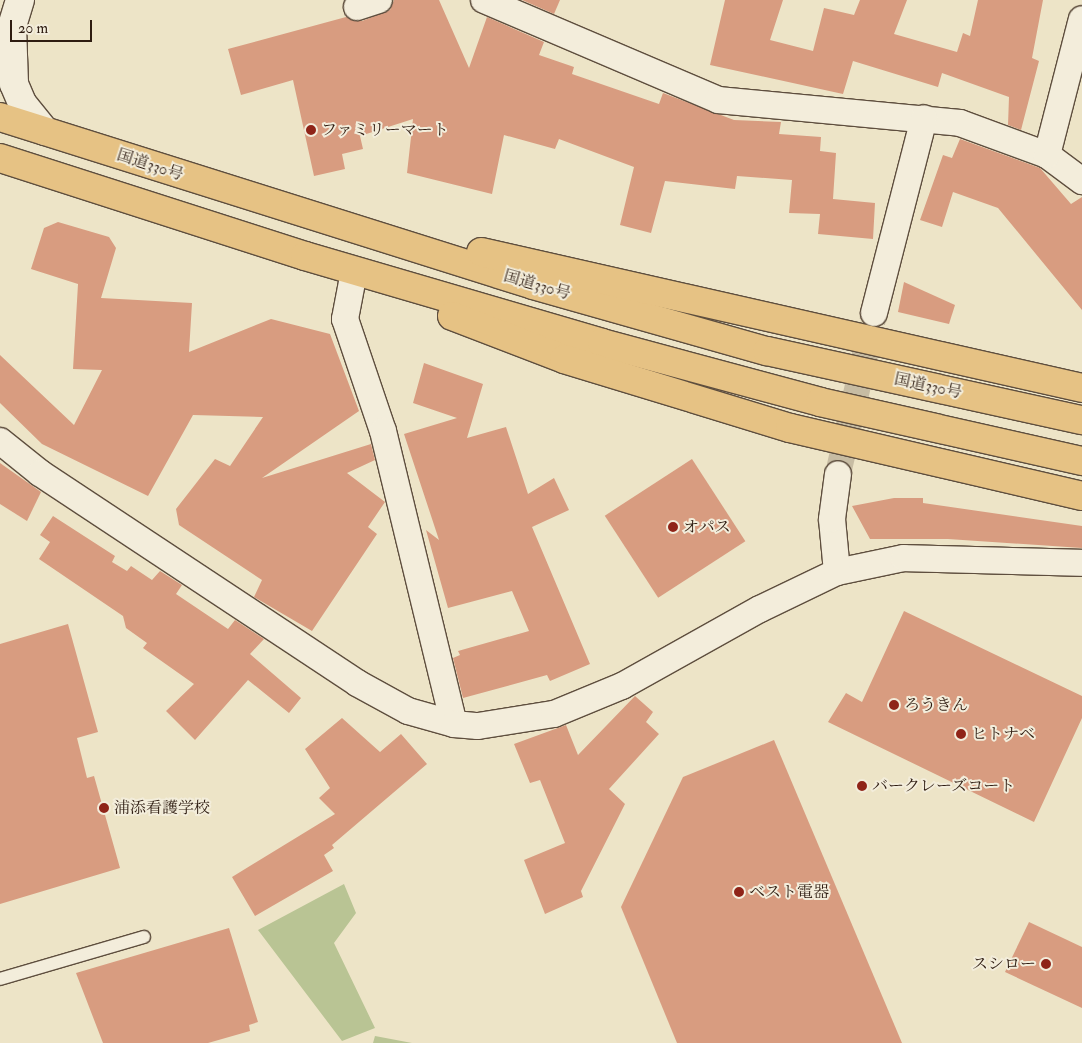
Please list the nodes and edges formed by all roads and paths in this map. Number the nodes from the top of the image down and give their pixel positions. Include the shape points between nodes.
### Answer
1 (20, 0) edge
2 (484, 0) edge
3 (1082, 19) edge
4 (6, 34) edge
5 (0, 117) edge
6 (924, 118) junction
7 (45, 131) junction
8 (1047, 155) junction
9 (0, 158) edge
10 (1082, 181) edge
11 (318, 219) junction
12 (305, 256) junction
13 (353, 277) junction
14 (874, 313) tunnel mouth
15 (1082, 388) edge
16 (1082, 420) edge
17 (0, 441) edge
18 (1079, 460) edge
19 (838, 474) tunnel mouth
20 (1082, 496) edge
21 (1082, 563) edge
22 (837, 572) junction
23 (454, 724) junction
24 (144, 936) dead end
25 (0, 979) edge

1 - 4 street
2 - 6 street via 718,100
3 - 8 street
4 - 7 street via 14,84 22,103
5 - 7 highway, 国道330号
6 - 8 street via 960,123
6 - 14 street
7 - 11 highway, 国道330号
8 - 10 street
9 - 12 highway
11 - 15 highway
11 - 16 highway, 国道330号 via 767,351
12 - 13 highway
12 - 18 highway via 820,402
13 - 20 highway via 564,359 790,428
13 - 23 street via 345,319 383,431
17 - 23 street via 40,472 357,683 408,712
19 - 22 street via 832,519
21 - 22 street via 904,558
22 - 23 street via 760,609 622,686 554,714 478,726
24 - 25 lane

